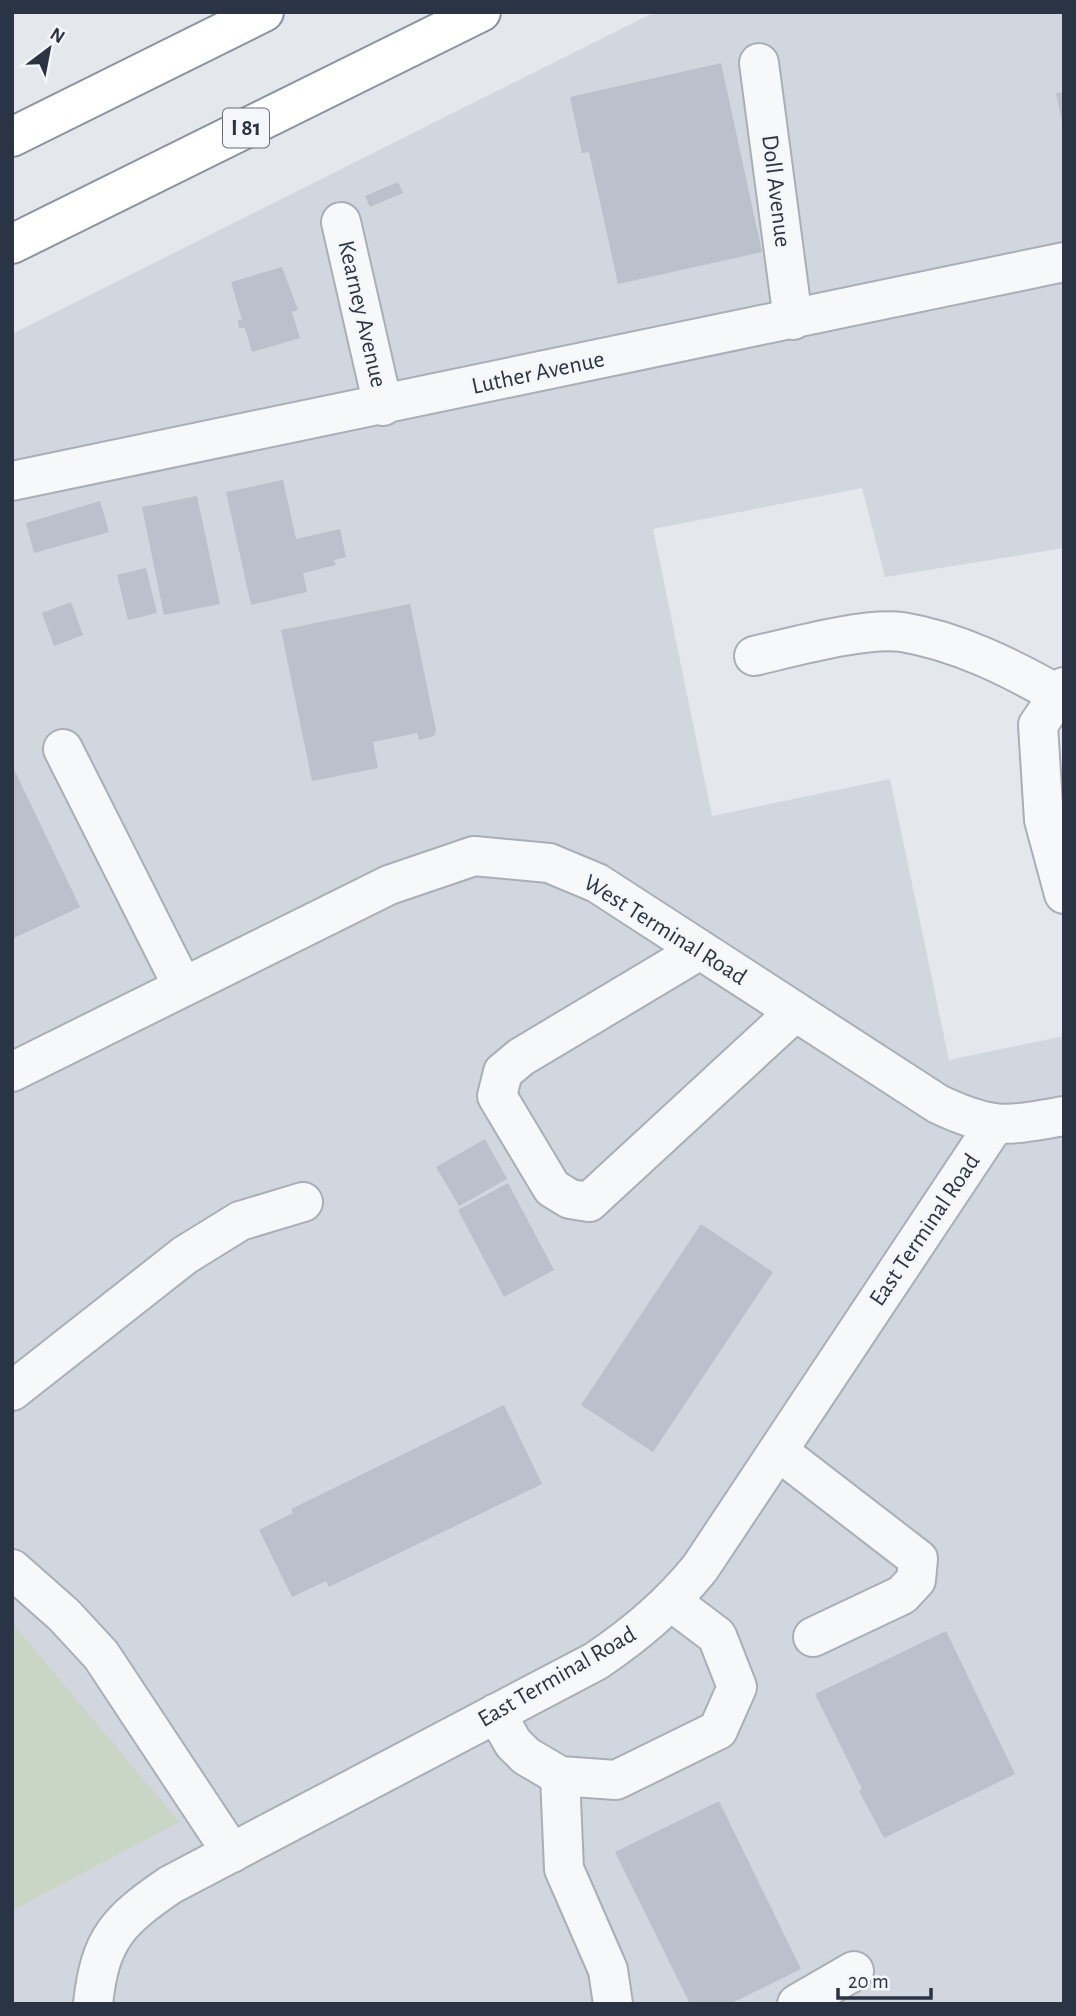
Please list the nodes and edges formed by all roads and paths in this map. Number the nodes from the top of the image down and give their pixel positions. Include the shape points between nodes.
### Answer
1 (264, 12) edge
2 (481, 12) edge
3 (759, 63) dead end
4 (12, 137) edge
5 (341, 222) dead end
6 (12, 244) edge
7 (1064, 262) edge
8 (793, 320) junction
9 (383, 406) junction
10 (12, 481) edge
11 (754, 656) dead end
12 (1060, 690) edge
13 (63, 749) dead end
14 (1064, 894) edge
15 (700, 950) junction
16 (183, 987) junction
17 (795, 1012) junction
18 (12, 1072) edge
19 (1064, 1116) edge
20 (995, 1124) junction
21 (303, 1202) dead end
22 (12, 1391) edge
23 (778, 1451) junction
24 (12, 1569) edge
25 (672, 1602) junction
26 (813, 1637) dead end
27 (496, 1713) junction
28 (560, 1776) junction
29 (232, 1853) junction
30 (854, 1971) dead end
31 (93, 2004) edge
32 (612, 2004) edge
33 (797, 2004) edge

1 - 4 highway
2 - 6 highway, I 81
3 - 8 street, Doll Avenue
5 - 9 street, Kearney Avenue
7 - 8 street, Luther Avenue
8 - 9 street, Luther Avenue
9 - 10 street, Luther Avenue
11 - 12 street via 840,637 900,632 949,645
12 - 14 street via 1038,725 1044,820
13 - 16 street
15 - 16 street, West Terminal Road via 597,883 549,863 474,856 389,885
15 - 17 street, West Terminal Road
15 - 17 street via 503,1072 496,1096 552,1188 570,1199 589,1202
16 - 18 street, West Terminal Road
17 - 20 street, West Terminal Road via 938,1104 968,1119
19 - 20 street, West Terminal Road
20 - 23 street, East Terminal Road
21 - 22 street via 240,1221 185,1255
23 - 25 street, East Terminal Road via 701,1568
23 - 26 street via 918,1559 916,1580 902,1595
24 - 29 street via 65,1615 101,1655
25 - 27 street, East Terminal Road via 596,1661
25 - 28 street via 717,1636 737,1687 718,1730 616,1780
27 - 28 street via 526,1756
27 - 29 street, East Terminal Road
28 - 32 street via 564,1869 608,1970
29 - 31 street, East Terminal Road via 170,1885 130,1913 108,1943 96,1973
30 - 33 street

